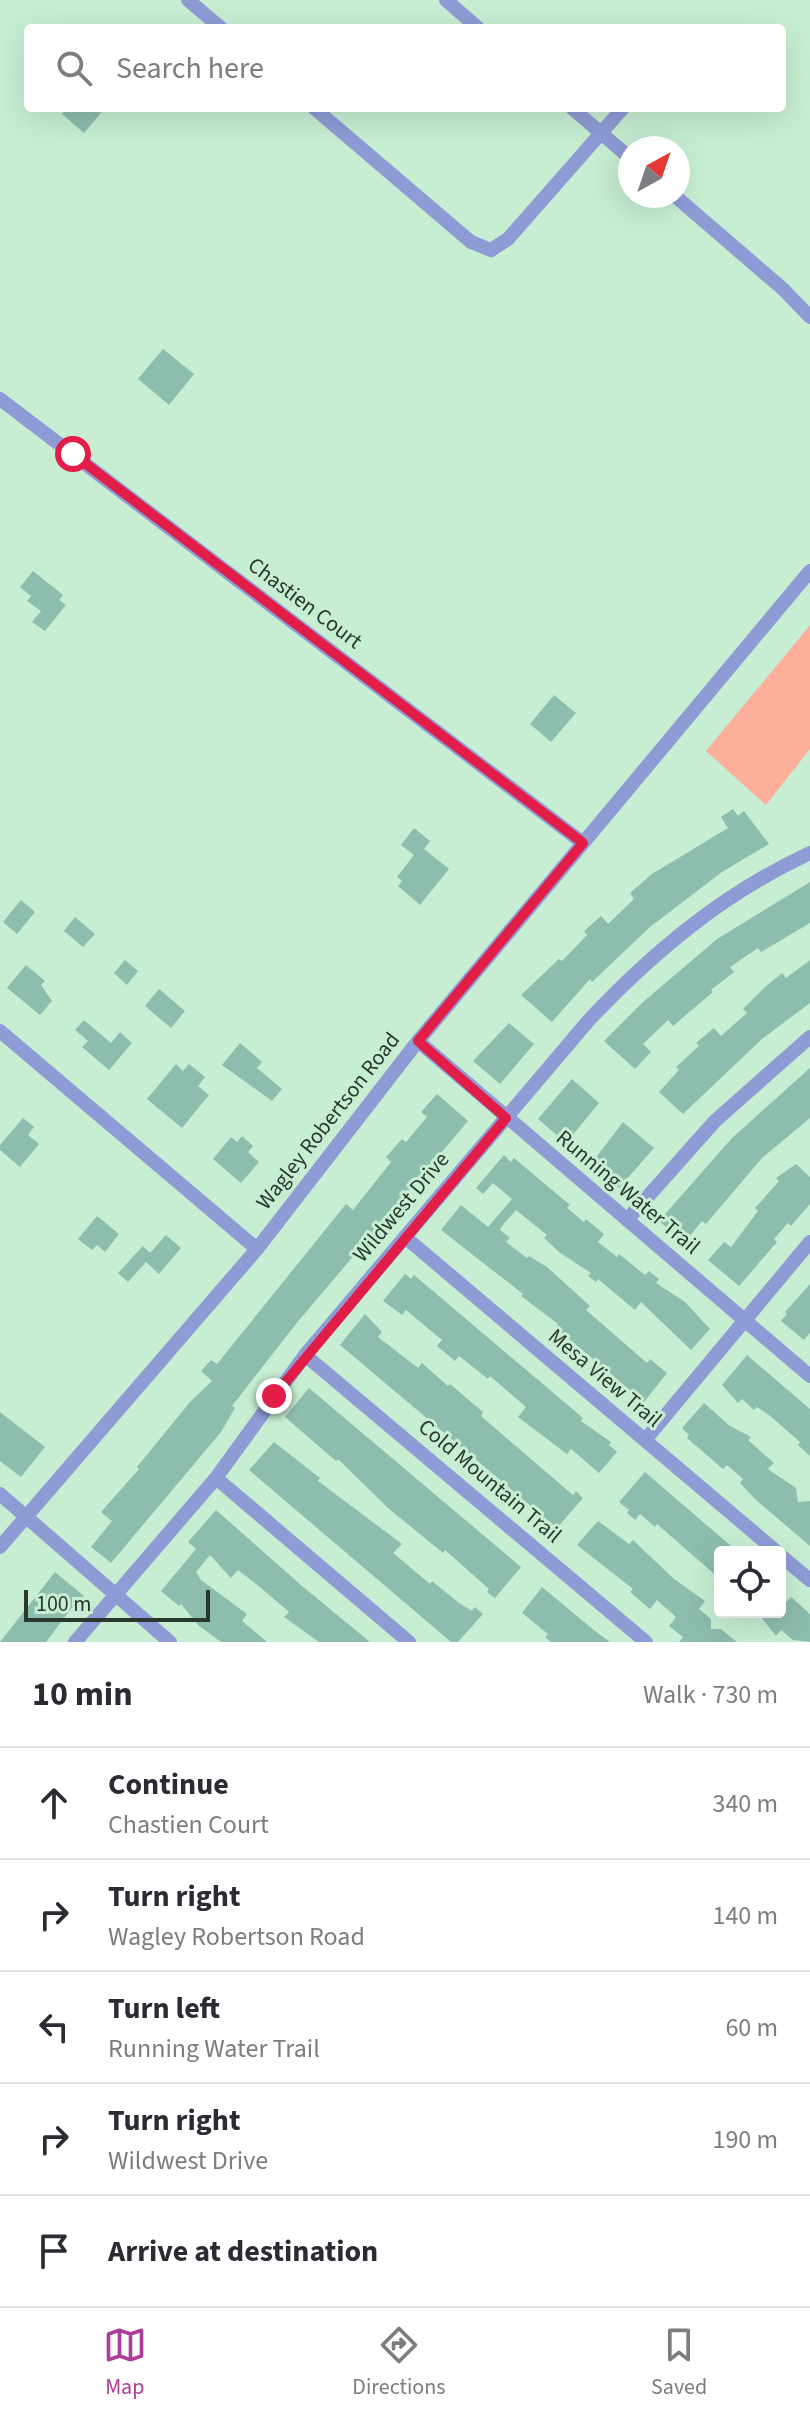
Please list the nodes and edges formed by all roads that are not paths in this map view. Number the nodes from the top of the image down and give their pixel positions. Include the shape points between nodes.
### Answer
1 (188, 0) edge
2 (446, 0) edge
3 (216, 24) edge
4 (473, 24) edge
5 (319, 112) edge
6 (577, 112) edge
7 (619, 112) edge
8 (601, 133) junction
9 (618, 148) edge
10 (689, 208) edge
11 (810, 317) edge
12 (0, 399) edge
13 (808, 578) edge
14 (583, 843) junction
15 (810, 853) edge
16 (0, 1031) edge
17 (810, 1037) edge
18 (418, 1041) junction
19 (506, 1118) junction
20 (627, 1220) junction
21 (405, 1237) junction
22 (810, 1242) edge
23 (257, 1249) junction
24 (745, 1319) junction
25 (305, 1355) junction
26 (810, 1376) edge
27 (645, 1440) junction
28 (216, 1478) junction
29 (0, 1494) edge
30 (26, 1515) junction
31 (770, 1546) edge
32 (0, 1547) edge
33 (786, 1560) edge
34 (810, 1580) edge
35 (114, 1595) junction
36 (75, 1642) edge
37 (170, 1642) edge
38 (409, 1642) edge
39 (646, 1642) edge

1 - 3 street
2 - 4 street
5 - 8 street via 471,242 491,250 508,239
6 - 8 street
7 - 8 street
8 - 9 street
10 - 11 street
12 - 14 street, Chastien Court
13 - 14 street, Wagley Robertson Road
14 - 18 street, Wagley Robertson Road
15 - 19 street, Wildwest Drive via 735,892 656,954 589,1020
16 - 23 street
17 - 20 street via 715,1121
18 - 19 street, Running Water Trail
18 - 23 street, Wagley Robertson Road
19 - 20 street, Running Water Trail
19 - 21 street, Wildwest Drive
20 - 24 street, Running Water Trail
21 - 25 street, Wildwest Drive
21 - 27 street, Mesa View Trail
22 - 24 street
23 - 30 street, Wagley Robertson Road
24 - 26 street, Running Water Trail
24 - 27 street
25 - 28 street, Wildwest Drive
25 - 39 street, Cold Mountain Trail
27 - 31 street, Mesa View Trail
28 - 35 street, Wildwest Drive
28 - 38 street
29 - 30 street
30 - 32 street, Wagley Robertson Road
30 - 35 street
33 - 34 street, Mesa View Trail
35 - 36 street, Wildwest Drive
35 - 37 street

